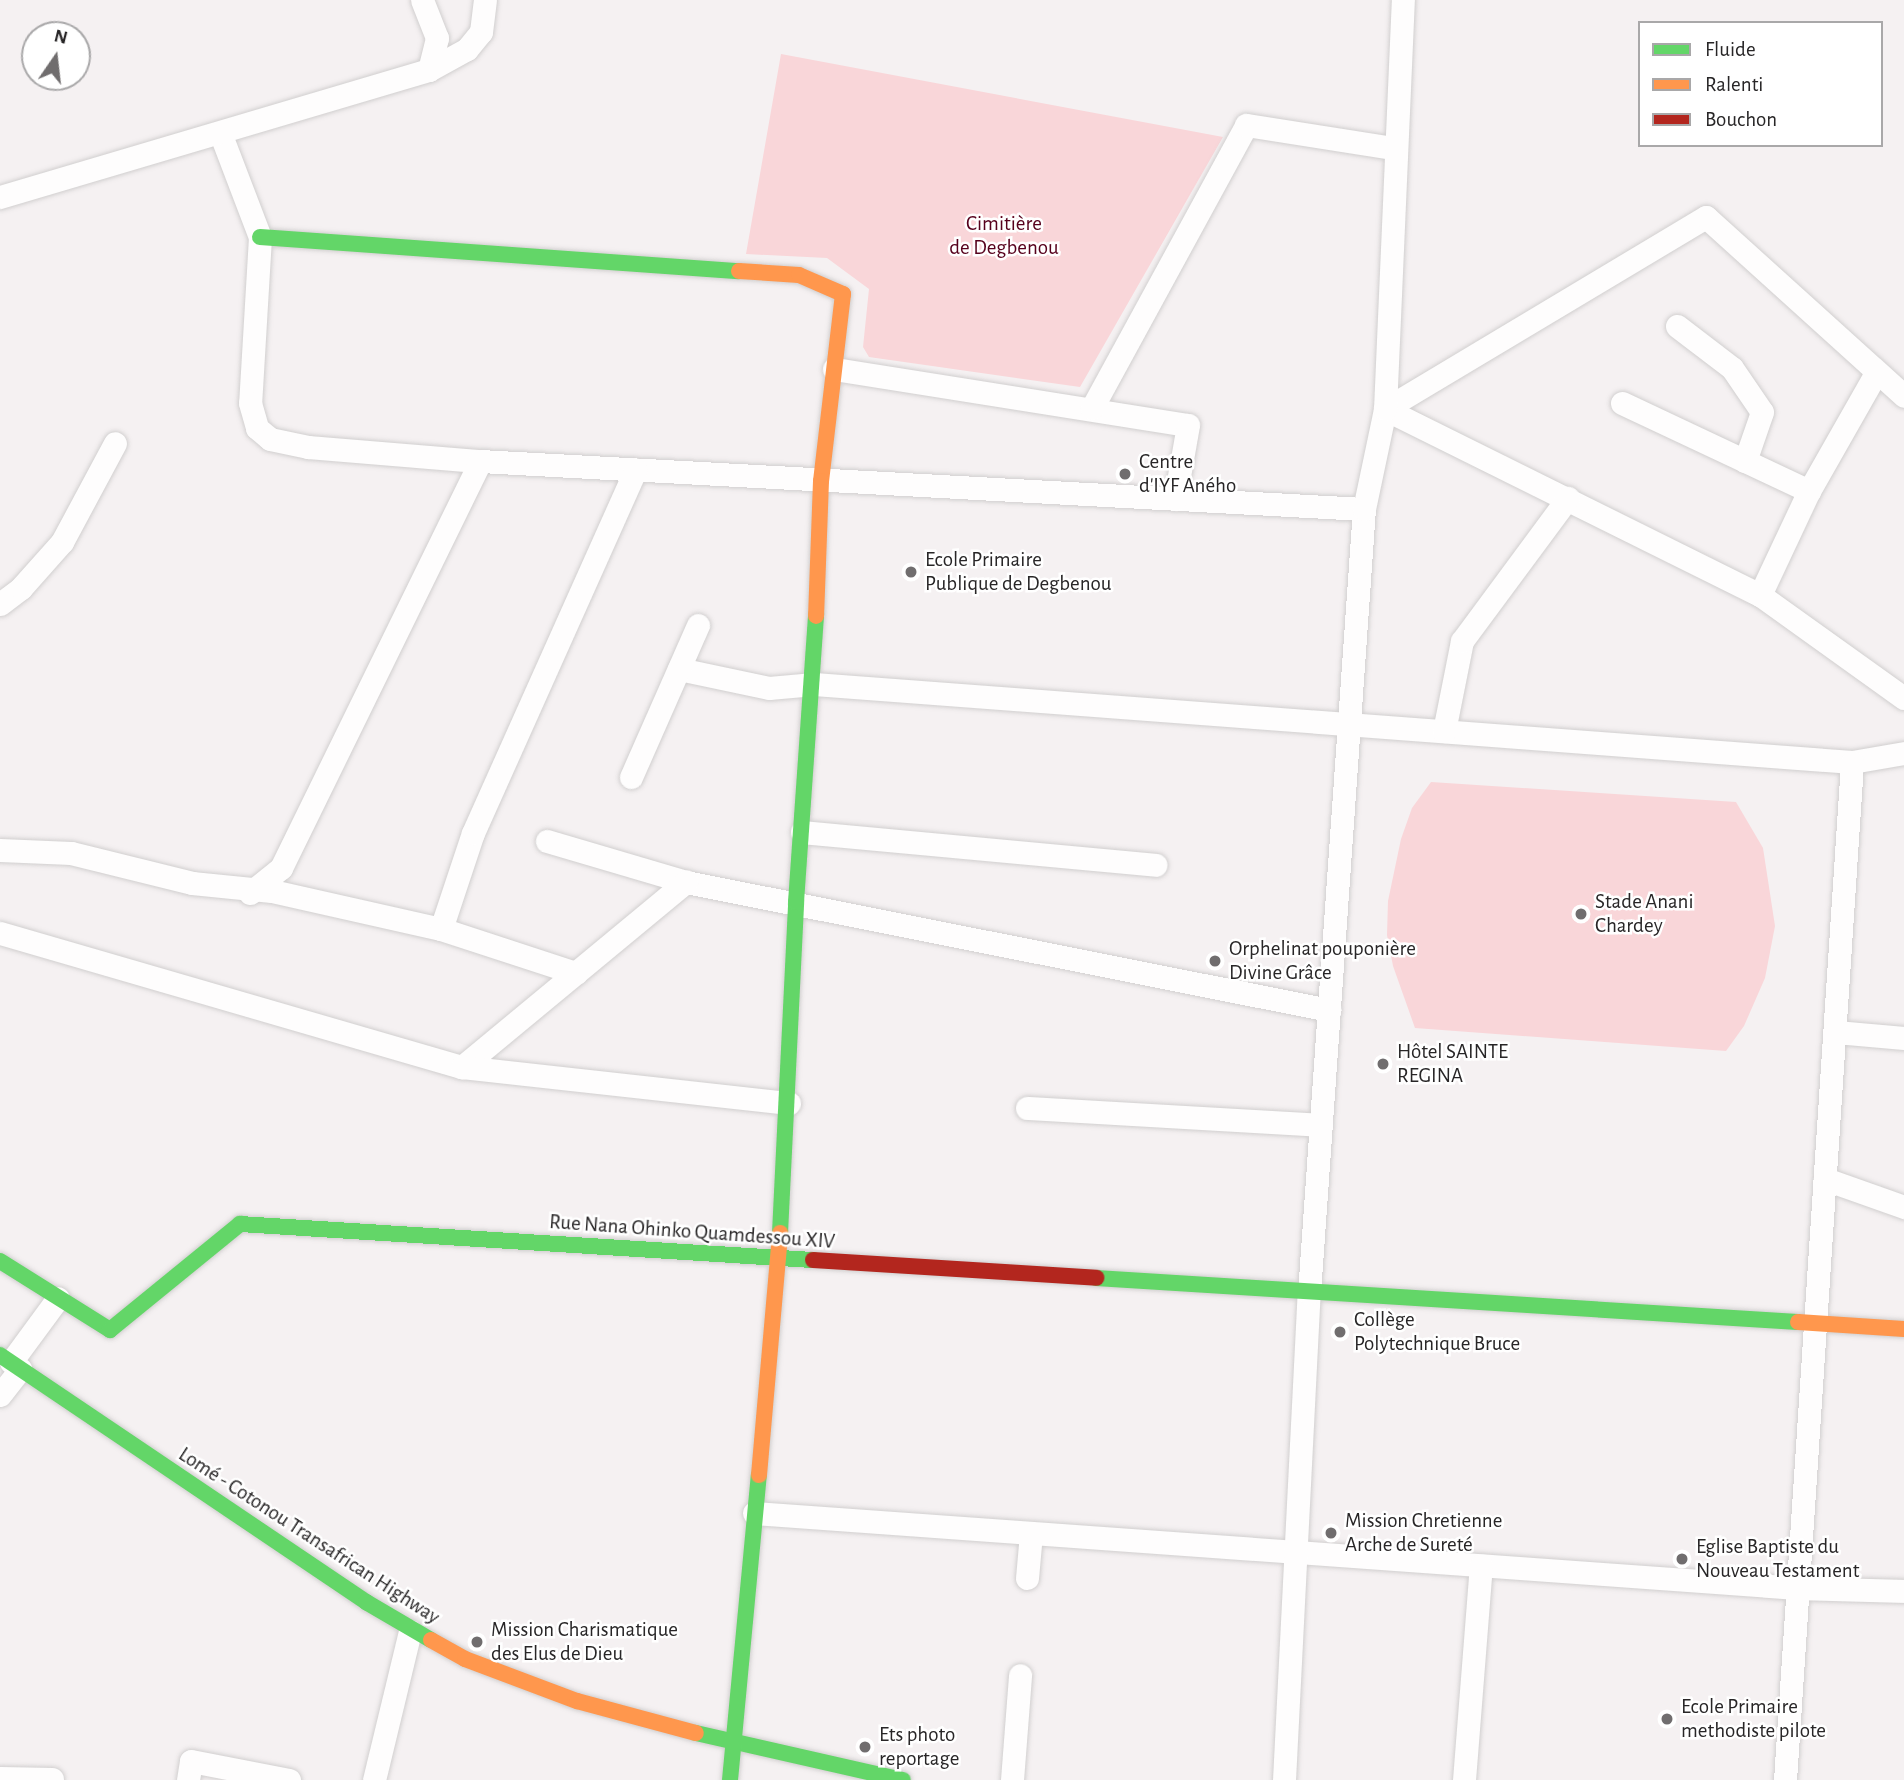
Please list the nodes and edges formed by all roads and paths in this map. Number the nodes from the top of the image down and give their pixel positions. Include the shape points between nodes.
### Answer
1 (422, 0) edge
2 (485, 0) edge
3 (1403, 0) edge
4 (429, 70) junction
5 (220, 135) junction
6 (1393, 148) junction
7 (0, 197) edge
8 (260, 237) junction
9 (1677, 326) dead end
10 (834, 369) junction
11 (1876, 373) junction
12 (1904, 396) edge
13 (1622, 402) dead end
14 (1092, 408) junction
15 (1385, 408) junction
16 (115, 443) dead end
17 (480, 461) junction
18 (1745, 461) junction
19 (635, 470) junction
20 (821, 481) junction
21 (1809, 491) junction
22 (1568, 498) junction
23 (1175, 499) junction
24 (1364, 509) junction
25 (1760, 595) junction
26 (0, 604) edge
27 (698, 625) dead end
28 (679, 669) junction
29 (814, 684) junction
30 (1904, 698) edge
31 (1350, 724) junction
32 (1444, 731) junction
33 (1904, 753) edge
34 (1852, 762) junction
35 (632, 777) dead end
36 (802, 832) junction
37 (547, 841) dead end
38 (0, 850) edge
39 (1155, 865) dead end
40 (281, 868) junction
41 (686, 882) junction
42 (246, 888) junction
43 (309, 901) junction
44 (796, 902) junction
45 (441, 929) junction
46 (0, 933) edge
47 (576, 973) junction
48 (1329, 1010) junction
49 (1836, 1032) junction
50 (1904, 1038) edge
51 (462, 1067) junction
52 (789, 1103) junction
53 (1027, 1108) dead end
54 (1321, 1125) junction
55 (1825, 1179) junction
56 (1904, 1207) edge
57 (779, 1258) junction
58 (0, 1261) edge
59 (1309, 1293) junction
60 (58, 1298) junction
61 (1815, 1324) junction
62 (1904, 1329) edge
63 (10, 1362) edge
64 (0, 1395) edge
65 (754, 1513) junction
66 (1031, 1533) junction
67 (1293, 1553) junction
68 (1481, 1566) junction
69 (1027, 1578) dead end
70 (1797, 1588) junction
71 (1904, 1591) edge
72 (410, 1631) junction
73 (1020, 1675) dead end
74 (733, 1743) junction
75 (0, 1778) edge
76 (52, 1779) edge
77 (188, 1780) edge
78 (289, 1780) edge
79 (374, 1780) edge
80 (730, 1780) edge
81 (902, 1780) edge
82 (1012, 1780) edge
83 (1284, 1780) edge
84 (1464, 1780) edge
85 (1786, 1780) edge

1 - 4 street via 437,38
2 - 4 street via 481,32 467,49
3 - 6 street
4 - 5 street
5 - 7 street
5 - 8 street
6 - 14 street via 1246,125
6 - 15 street
8 - 10 main road via 799,275 843,294
8 - 17 street via 250,403 251,417 262,434 308,447
9 - 18 street via 1731,368 1762,412
10 - 14 street
10 - 20 main road
11 - 12 street
11 - 15 street via 1706,217
11 - 21 street
13 - 18 street
14 - 23 street via 1188,425
15 - 22 street
15 - 24 street
16 - 26 street via 62,542 21,588
17 - 19 street
17 - 40 street
18 - 21 street
19 - 20 street
19 - 45 street via 473,833
20 - 23 street
20 - 29 main road
21 - 25 street
22 - 25 street
22 - 32 street via 1462,641
23 - 24 street
24 - 31 street
25 - 30 street
27 - 28 street
28 - 29 street via 769,688
28 - 35 street
29 - 31 street
29 - 36 main road
31 - 32 street
31 - 48 street
32 - 34 street
33 - 34 street
34 - 49 street
36 - 39 street
36 - 44 main road
37 - 41 street
38 - 42 street via 71,853 192,883
40 - 42 street via 250,893
40 - 43 street via 295,897
41 - 44 street
41 - 47 street
42 - 43 street
43 - 45 street
44 - 48 street
44 - 52 main road
45 - 47 street
46 - 51 street
47 - 51 street
48 - 54 street
49 - 50 street
49 - 55 street
51 - 52 street
52 - 57 main road
53 - 54 street
54 - 59 street
55 - 56 street
55 - 61 street
57 - 59 main road, Rue Nana Ohinko Quamdessou XIV
57 - 60 main road, Rue Nana Ohinko Quamdessou XIV via 240,1224 110,1330
57 - 65 main road
58 - 60 main road
59 - 61 main road, Rue Nana Ohinko Quamdessou XIV
59 - 67 street
60 - 63 street
61 - 62 main road, Rue Nana Ohinko Quamdessou XIV
61 - 70 street
63 - 64 street
63 - 72 main road, Lomé - Cotonou Transafrican Highway
65 - 66 street
65 - 74 main road
66 - 67 street
66 - 69 street
67 - 68 street
67 - 83 street
68 - 70 street
68 - 84 street
70 - 71 street
70 - 85 street
72 - 74 main road, Lomé - Cotonou Transafrican Highway via 535,1689
72 - 79 street
73 - 82 street
74 - 80 main road
74 - 81 main road, Lomé - Cotonou Transafrican Highway
75 - 76 street
77 - 78 street via 191,1761

